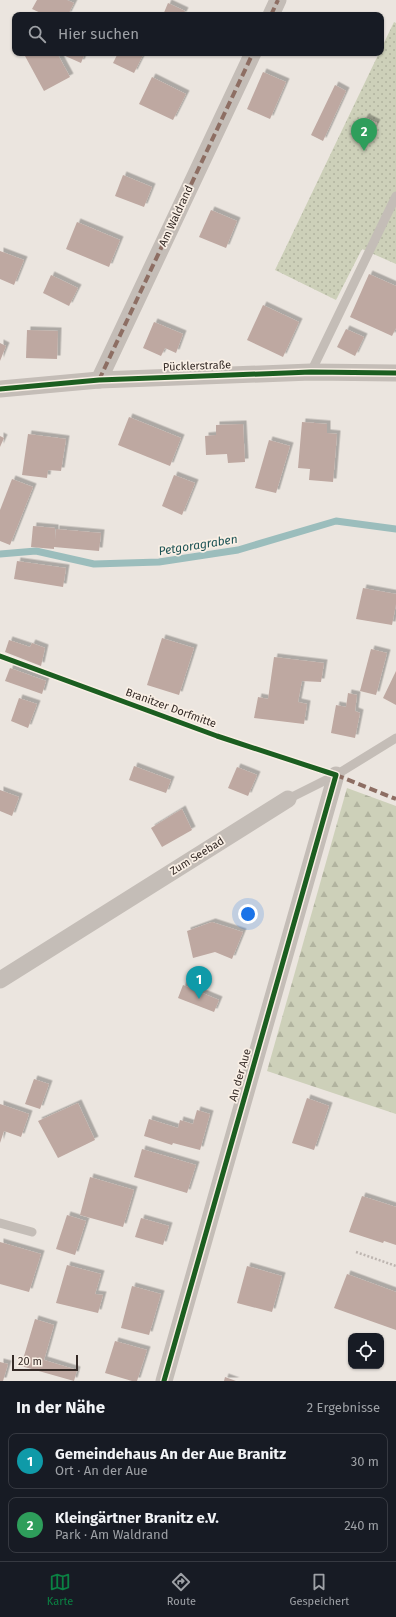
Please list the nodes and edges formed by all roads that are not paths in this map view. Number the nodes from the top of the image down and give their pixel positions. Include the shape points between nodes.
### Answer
1 (278, 0) edge
2 (272, 12) edge
3 (252, 56) edge
4 (396, 196) edge
5 (311, 372) junction
6 (396, 373) edge
7 (99, 380) junction
8 (0, 390) edge
9 (396, 738) edge
10 (336, 775) junction
11 (288, 799) joint
12 (0, 980) edge
13 (0, 1223) edge
14 (32, 1232) dead end
15 (164, 1381) edge

1 - 2 street
3 - 7 street, Am Waldrand
4 - 5 lane
5 - 6 street, Pücklerstraße
5 - 7 street, Pücklerstraße
7 - 8 street, Pücklerstraße
9 - 10 lane, Zum Seebad
10 - 11 lane, Zum Seebad
10 - 15 street, An der Aue
11 - 12 street, Zum Seebad
13 - 14 lane

